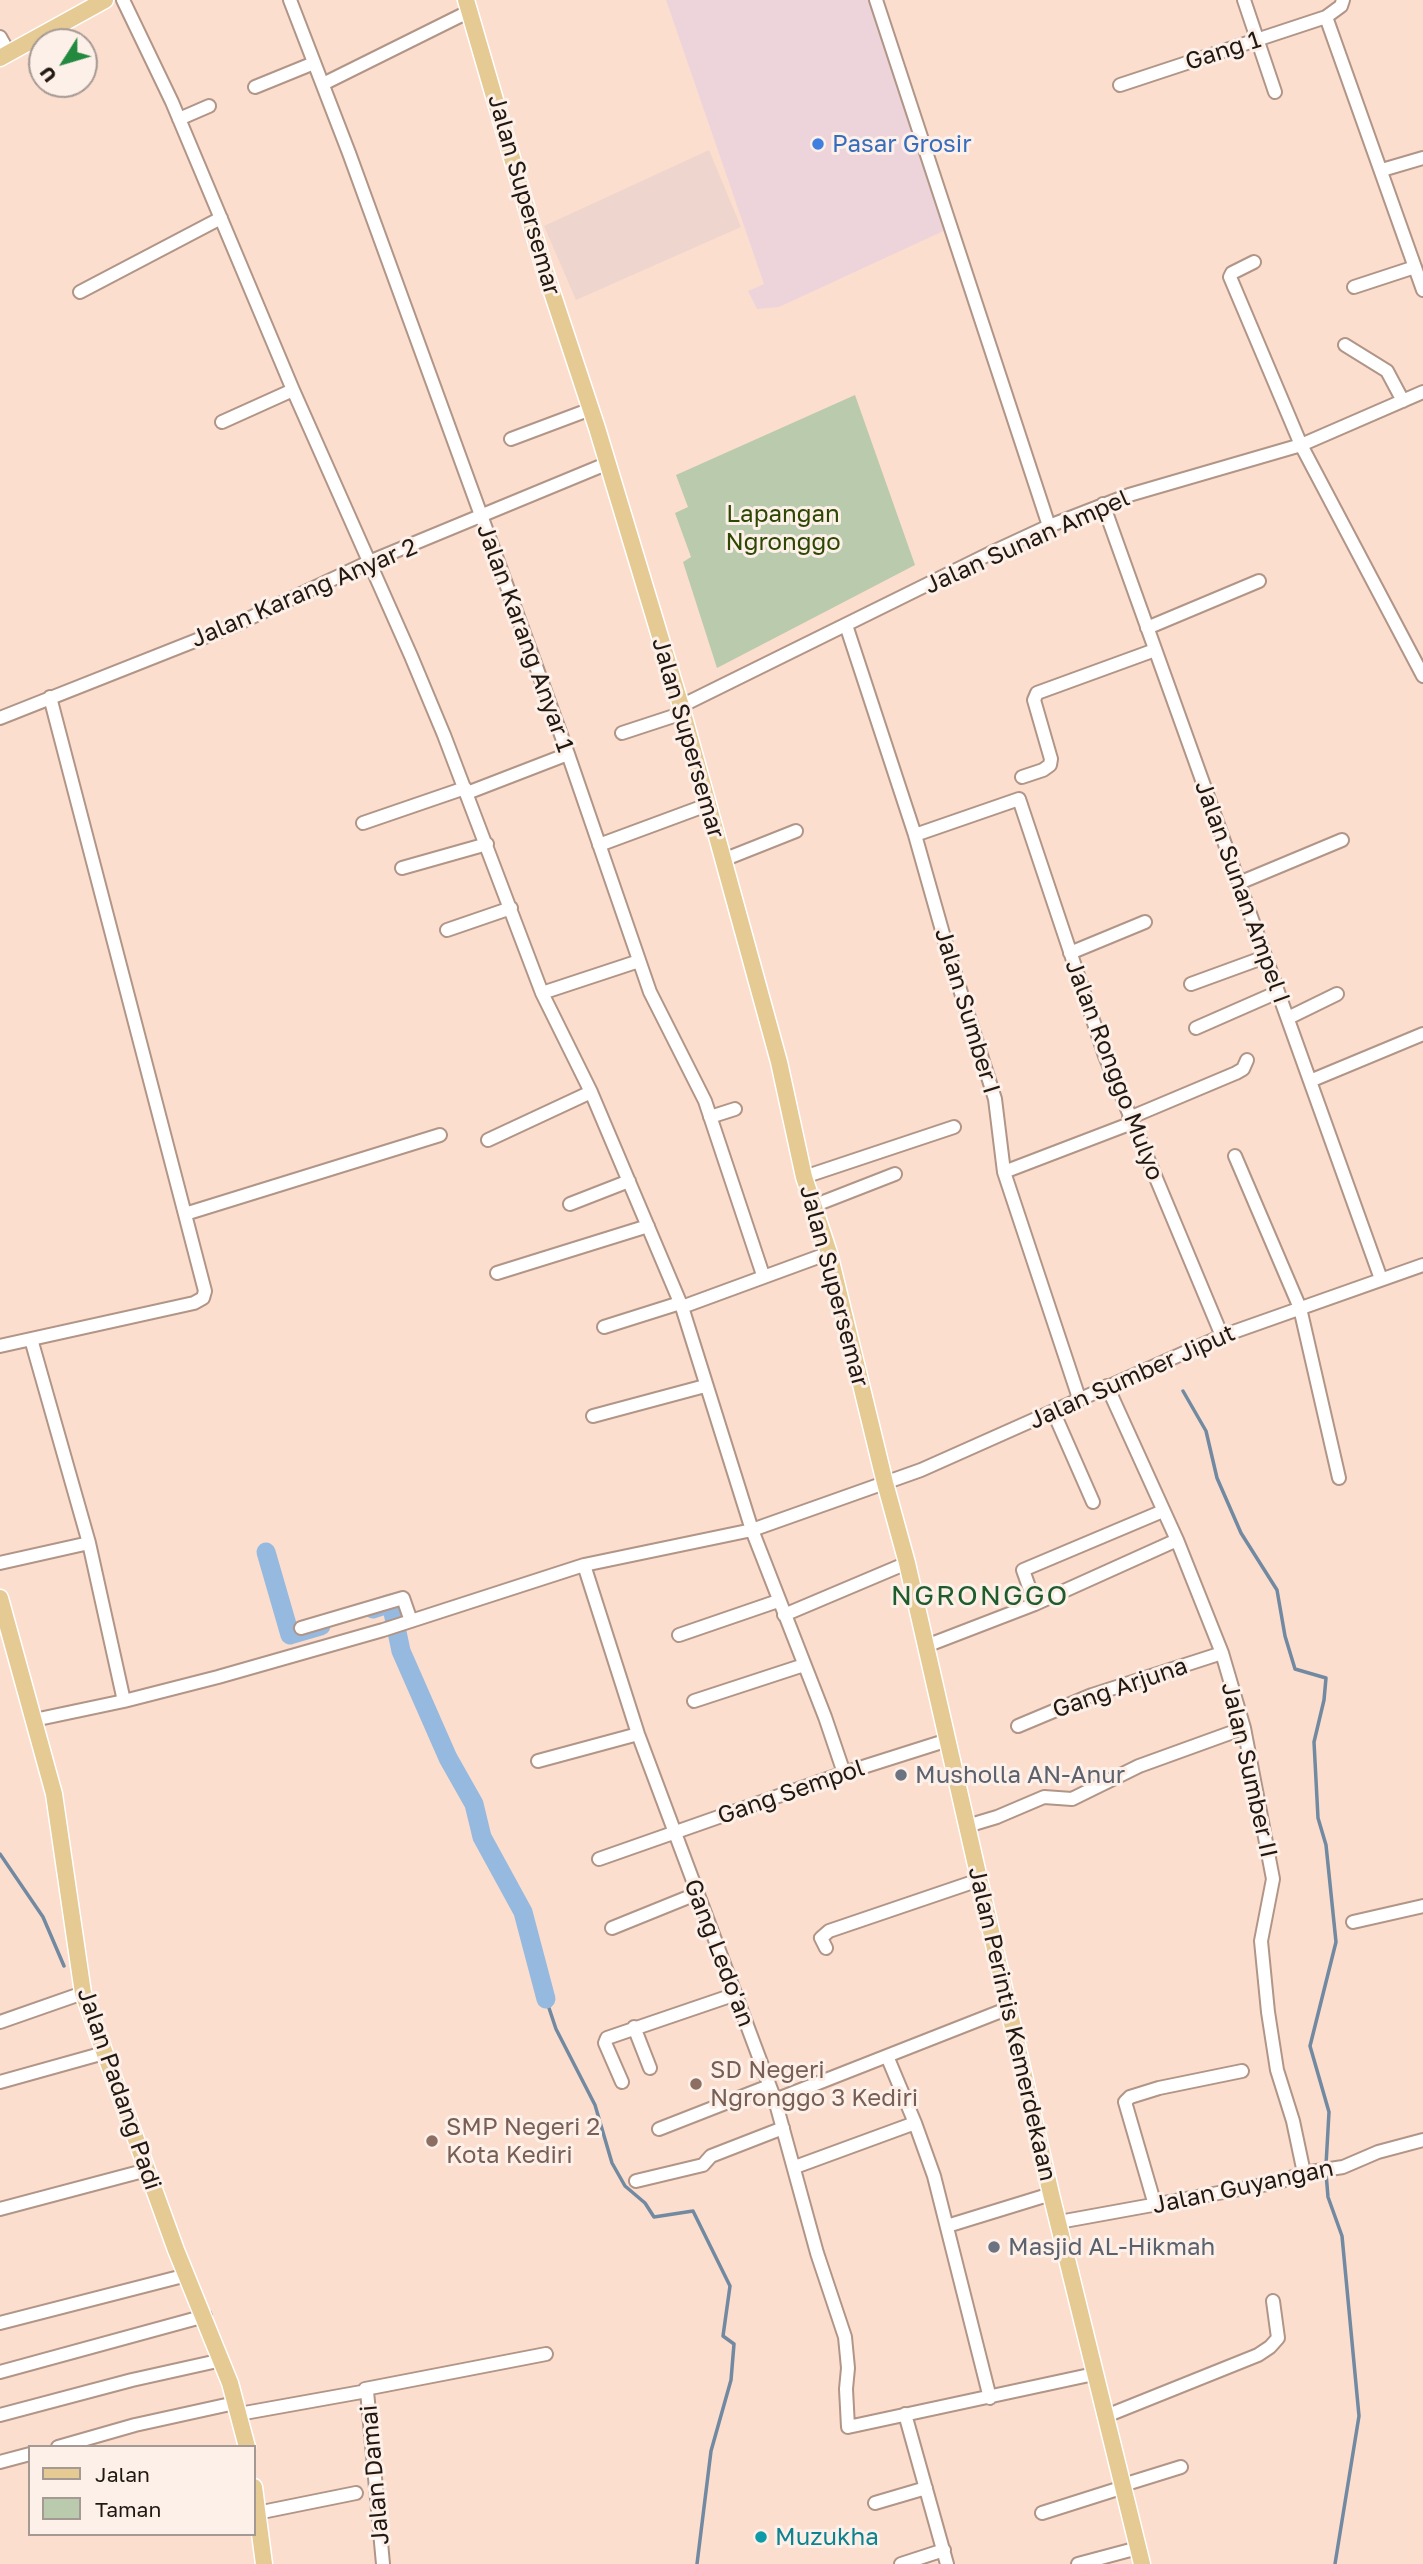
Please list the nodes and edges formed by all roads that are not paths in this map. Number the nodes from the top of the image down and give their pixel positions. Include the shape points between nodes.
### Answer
1 (105, 0) edge
2 (123, 0) edge
3 (289, 0) edge
4 (876, 0) edge
5 (1244, 0) edge
6 (1343, 0) edge
7 (468, 5) edge
8 (1326, 17) junction
9 (0, 37) edge
10 (1257, 40) junction
11 (4, 55) edge
12 (314, 63) junction
13 (323, 84) junction
14 (1120, 85) dead end
15 (255, 87) dead end
16 (1275, 92) dead end
17 (209, 106) dead end
18 (179, 120) junction
19 (1423, 158) edge
20 (1382, 170) junction
21 (221, 218) junction
22 (1254, 262) dead end
23 (1418, 271) edge
24 (1354, 287) dead end
25 (1423, 289) edge
26 (80, 292) dead end
27 (1345, 345) dead end
28 (293, 390) junction
29 (1423, 392) edge
30 (1403, 401) junction
31 (591, 409) junction
32 (222, 422) dead end
33 (511, 439) dead end
34 (1301, 446) junction
35 (606, 464) junction
36 (1103, 504) junction
37 (481, 517) junction
38 (1049, 526) junction
39 (369, 562) junction
40 (1259, 581) dead end
41 (846, 625) junction
42 (1147, 628) junction
43 (1155, 650) junction
44 (1423, 676) edge
45 (50, 697) junction
46 (682, 709) junction
47 (0, 718) edge
48 (622, 733) dead end
49 (568, 754) junction
50 (1022, 777) dead end
51 (466, 790) junction
52 (707, 805) junction
53 (363, 823) dead end
54 (796, 831) dead end
55 (915, 835) junction
56 (1342, 840) dead end
57 (487, 844) junction
58 (599, 845) junction
59 (723, 860) junction
60 (402, 868) dead end
61 (1239, 883) junction
62 (511, 908) junction
63 (1145, 922) dead end
64 (447, 930) dead end
65 (1070, 953) junction
66 (1265, 957) junction
67 (639, 961) junction
68 (1191, 984) dead end
69 (1278, 992) junction
70 (542, 993) junction
71 (1337, 994) dead end
72 (1288, 1018) junction
73 (1196, 1028) dead end
74 (1423, 1034) edge
75 (1247, 1060) dead end
76 (1310, 1081) junction
77 (591, 1092) junction
78 (734, 1109) dead end
79 (710, 1117) junction
80 (1130, 1121) junction
81 (954, 1127) dead end
82 (440, 1135) dead end
83 (488, 1140) dead end
84 (1236, 1156) dead end
85 (1004, 1172) junction
86 (895, 1174) dead end
87 (804, 1177) junction
88 (629, 1181) junction
89 (570, 1204) dead end
90 (813, 1206) junction
91 (185, 1214) junction
92 (648, 1226) junction
93 (829, 1253) junction
94 (1423, 1265) edge
95 (497, 1273) dead end
96 (763, 1275) junction
97 (1381, 1279) junction
98 (681, 1305) junction
99 (1300, 1308) junction
100 (604, 1326) dead end
101 (1222, 1336) junction
102 (31, 1339) junction
103 (0, 1346) edge
104 (1107, 1386) junction
105 (705, 1387) junction
106 (1079, 1398) junction
107 (1053, 1411) junction
108 (593, 1416) dead end
109 (1339, 1478) dead end
110 (885, 1483) junction
111 (1093, 1502) dead end
112 (1163, 1511) junction
113 (752, 1530) junction
114 (1177, 1540) junction
115 (89, 1543) junction
116 (0, 1563) edge
117 (907, 1563) junction
118 (584, 1565) junction
119 (0, 1598) edge
120 (778, 1601) junction
121 (1035, 1604) junction
122 (784, 1615) junction
123 (408, 1622) junction
124 (301, 1629) dead end
125 (5, 1635) edge
126 (678, 1635) dead end
127 (926, 1646) junction
128 (1222, 1653) junction
129 (804, 1664) junction
130 (124, 1701) junction
131 (694, 1701) dead end
132 (34, 1720) junction
133 (1018, 1726) dead end
134 (1244, 1728) junction
135 (638, 1734) junction
136 (948, 1740) junction
137 (538, 1761) dead end
138 (844, 1773) junction
139 (967, 1826) junction
140 (674, 1833) junction
141 (599, 1859) dead end
142 (979, 1880) junction
143 (696, 1894) junction
144 (1423, 1906) edge
145 (1353, 1922) dead end
146 (612, 1928) dead end
147 (826, 1948) dead end
148 (83, 1993) junction
149 (736, 1994) junction
150 (1009, 2008) junction
151 (0, 2022) edge
152 (634, 2027) junction
153 (104, 2053) junction
154 (887, 2056) junction
155 (650, 2068) dead end
156 (1242, 2071) dead end
157 (0, 2082) edge
158 (622, 2082) dead end
159 (769, 2086) junction
160 (775, 2100) junction
161 (915, 2123) junction
162 (783, 2128) junction
163 (659, 2129) dead end
164 (1423, 2140) edge
165 (795, 2167) junction
166 (147, 2170) junction
167 (1304, 2174) junction
168 (636, 2182) dead end
169 (1051, 2194) junction
170 (1155, 2206) junction
171 (0, 2209) edge
172 (1059, 2222) junction
173 (947, 2226) junction
174 (187, 2275) junction
175 (1273, 2301) dead end
176 (205, 2316) junction
177 (0, 2323) edge
178 (546, 2354) dead end
179 (222, 2360) junction
180 (0, 2372) edge
181 (1094, 2374) junction
182 (365, 2389) junction
183 (990, 2398) junction
184 (237, 2408) junction
185 (905, 2414) junction
186 (0, 2415) edge
187 (1106, 2416) junction
188 (65, 2445) edge
189 (246, 2445) edge
190 (28, 2455) edge
191 (0, 2462) edge
192 (1181, 2467) dead end
193 (1123, 2486) junction
194 (926, 2488) junction
195 (356, 2493) dead end
196 (875, 2503) dead end
197 (256, 2504) edge
198 (257, 2513) junction
199 (1042, 2513) dead end
200 (944, 2550) junction
201 (1140, 2556) edge
202 (264, 2564) edge
203 (383, 2564) edge
204 (901, 2564) edge
205 (947, 2564) edge
206 (1078, 2564) edge

1 - 11 main road
2 - 18 street
3 - 12 street, Jalan Karang Anyar 1
4 - 38 street
5 - 10 street
6 - 8 street
7 - 13 street
7 - 31 main road, Jalan Supersemar via 544,268
8 - 10 street, Gang 1
8 - 20 street
9 - 11 street
10 - 14 street, Gang 1
10 - 16 street
12 - 13 street, Jalan Karang Anyar 1
12 - 15 street
13 - 37 street, Jalan Karang Anyar 1
17 - 18 street
18 - 21 street
19 - 20 street
20 - 23 street
21 - 26 street
21 - 28 street
22 - 34 street via 1230,277
23 - 24 street
23 - 25 street
27 - 30 street via 1388,371
28 - 32 street
28 - 39 street
29 - 30 street, Jalan Sunan Ampel
30 - 34 street, Jalan Sunan Ampel
31 - 33 street
31 - 35 main road, Jalan Supersemar
34 - 36 street, Jalan Sunan Ampel
34 - 44 street
35 - 37 street, Jalan Karang Anyar 2
35 - 46 main road, Jalan Supersemar
36 - 38 street, Jalan Sunan Ampel
36 - 42 street, Jalan Sunan Ampel I
37 - 39 street, Jalan Karang Anyar 2
37 - 49 street, Jalan Karang Anyar 1
38 - 41 street, Jalan Sunan Ampel
39 - 45 street, Jalan Karang Anyar 2 via 235,625
39 - 51 street
40 - 42 street
41 - 46 street, Jalan Sunan Ampel
41 - 55 street, Jalan Sumber I
42 - 43 street, Jalan Sunan Ampel I
43 - 50 street via 1037,694 1034,700 1051,759 1048,768
43 - 61 street, Jalan Sunan Ampel I
45 - 47 street, Jalan Karang Anyar 2
45 - 91 street
46 - 48 street, Jalan Sunan Ampel
46 - 52 main road, Jalan Supersemar
49 - 51 street
49 - 58 street, Jalan Karang Anyar 1
51 - 53 street
51 - 57 street
52 - 58 street
52 - 59 main road, Jalan Supersemar
54 - 59 street
55 - 65 street, Jalan Ronggo Mulyo via 1019,799
55 - 85 street, Jalan Sumber I via 995,1099
56 - 61 street
57 - 60 street
57 - 62 street
58 - 67 street, Jalan Karang Anyar 1
59 - 87 main road, Jalan Supersemar via 779,1062
61 - 66 street, Jalan Sunan Ampel I
62 - 64 street
62 - 70 street
63 - 65 street
65 - 80 street, Jalan Ronggo Mulyo
66 - 68 street
66 - 69 street, Jalan Sunan Ampel I
67 - 70 street
67 - 79 street, Jalan Karang Anyar 1
69 - 72 street, Jalan Sunan Ampel I
69 - 73 street
70 - 77 street
71 - 72 street
72 - 76 street, Jalan Sunan Ampel I
74 - 76 street
75 - 80 street via 1236,1073
76 - 97 street, Jalan Sunan Ampel I
77 - 83 street
77 - 88 street
78 - 79 street
79 - 96 street, Jalan Karang Anyar 1
80 - 85 street
80 - 101 street, Jalan Ronggo Mulyo
81 - 87 street
82 - 91 street
84 - 99 street
85 - 106 street, Jalan Sumber I
86 - 90 street
87 - 90 main road, Jalan Supersemar
88 - 89 street
88 - 92 street
90 - 93 main road, Jalan Supersemar
91 - 102 street via 204,1285 199,1301
92 - 95 street
92 - 98 street
93 - 96 street
93 - 110 main road, Jalan Supersemar
94 - 97 street, Jalan Sumber Jiput
96 - 98 street
97 - 99 street, Jalan Sumber Jiput
98 - 100 street
98 - 105 street
99 - 101 street, Jalan Sumber Jiput
99 - 109 street
101 - 104 street, Jalan Sumber Jiput
102 - 103 street
102 - 115 street
104 - 106 street, Jalan Sumber Jiput
104 - 112 street, Jalan Sumber II
105 - 108 street
105 - 113 street
106 - 107 street, Jalan Sumber Jiput
107 - 110 street, Jalan Sumber Jiput
107 - 111 street
110 - 113 street, Jalan Sumber Jiput
110 - 117 main road, Jalan Perintis Kemerdekaan
112 - 114 street, Jalan Sumber II
112 - 121 street via 1023,1570
113 - 118 street, Jalan Sumber Jiput
113 - 120 street
114 - 121 street
114 - 128 street, Jalan Sumber II
115 - 116 street
115 - 130 street
117 - 122 street
117 - 127 main road, Jalan Perintis Kemerdekaan
118 - 123 street, Jalan Sumber Jiput
118 - 135 street, Gang Ledo'an
119 - 125 main road, Jalan Padang Padi
120 - 122 street
120 - 126 street
121 - 127 street
122 - 129 street
123 - 124 street via 403,1598
123 - 130 street, Jalan Sumber Jiput
125 - 132 main road, Jalan Padang Padi
127 - 136 main road, Jalan Perintis Kemerdekaan
128 - 133 street, Gang Arjuna via 1092,1695
128 - 134 street, Jalan Sumber II
129 - 131 street
129 - 138 street
130 - 132 street, Jalan Sumber Jiput
132 - 148 main road, Jalan Padang Padi via 54,1794
134 - 139 street via 1139,1766 1072,1799 1044,1797
134 - 167 street, Jalan Sumber II via 1273,1879 1262,1941 1268,2012 1277,2070
135 - 137 street
135 - 140 street, Gang Ledo'an
136 - 138 street, Gang Sempol
136 - 139 main road, Jalan Perintis Kemerdekaan
138 - 140 street, Gang Sempol
139 - 142 main road, Jalan Perintis Kemerdekaan
140 - 141 street, Gang Sempol
140 - 143 street, Gang Ledo'an
142 - 147 street via 829,1931 821,1938
142 - 150 main road, Jalan Perintis Kemerdekaan
143 - 146 street
143 - 149 street, Gang Ledo'an
144 - 145 street
148 - 151 street
148 - 153 main road, Jalan Padang Padi
149 - 152 street
149 - 159 street, Gang Ledo'an
150 - 154 street
150 - 169 main road, Jalan Perintis Kemerdekaan
152 - 155 street
152 - 158 street via 605,2040
153 - 157 street
153 - 166 main road, Jalan Padang Padi
154 - 160 street
154 - 161 street
156 - 170 street via 1127,2099
159 - 160 street, Gang Ledo'an
159 - 163 street
160 - 162 street, Gang Ledo'an
161 - 165 street
161 - 173 street
162 - 165 street, Gang Ledo'an
162 - 168 street via 710,2156 703,2165
164 - 167 street, Jalan Guyangan via 1343,2167
165 - 185 street, Gang Ledo'an via 845,2337 848,2427
166 - 171 street
166 - 174 main road, Jalan Padang Padi
167 - 170 street, Jalan Guyangan
169 - 172 main road, Jalan Perintis Kemerdekaan
169 - 173 street
170 - 172 street, Jalan Guyangan
172 - 181 main road, Jalan Perintis Kemerdekaan
173 - 183 street
174 - 176 main road, Jalan Padang Padi
174 - 177 street
175 - 187 street via 1278,2338 1270,2347
176 - 179 main road, Jalan Padang Padi
176 - 180 street
178 - 182 street
179 - 184 main road, Jalan Padang Padi
179 - 186 street
181 - 183 street
181 - 187 main road, Jalan Perintis Kemerdekaan
182 - 184 street, Jalan Damai
182 - 203 street, Jalan Damai
183 - 185 street
184 - 188 street, Jalan Damai via 135,2425
184 - 189 main road, Jalan Padang Padi
185 - 194 street
187 - 193 main road, Jalan Perintis Kemerdekaan
190 - 191 street
192 - 193 street
193 - 199 street
193 - 201 main road, Jalan Perintis Kemerdekaan
194 - 196 street
194 - 200 street
195 - 198 street
197 - 198 main road
198 - 202 main road
200 - 204 street
200 - 205 street
201 - 206 street

